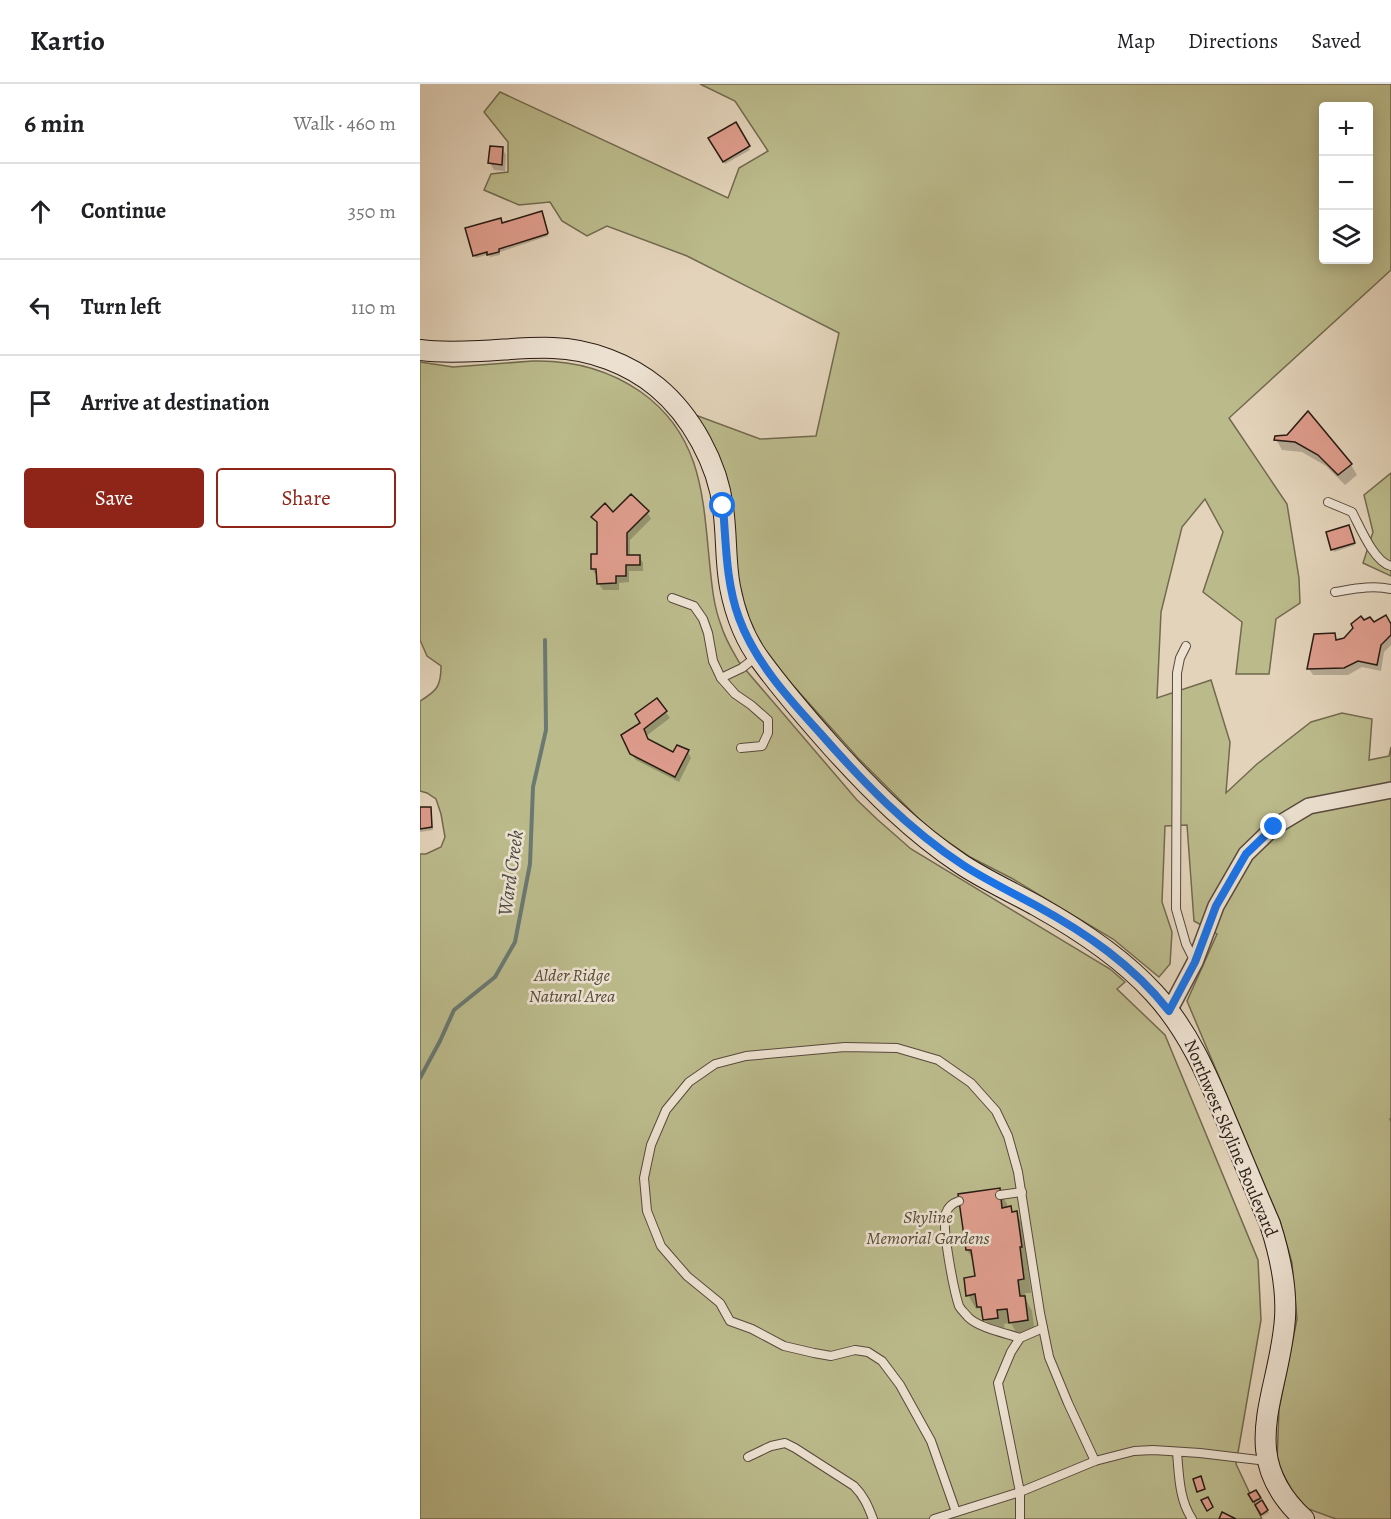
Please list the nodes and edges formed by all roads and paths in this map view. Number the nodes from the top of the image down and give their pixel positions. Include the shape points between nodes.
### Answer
1 (420, 350) edge
2 (1328, 502) dead end
3 (1391, 566) edge
4 (1391, 589) edge
5 (1335, 591) dead end
6 (672, 598) dead end
7 (1186, 646) dead end
8 (758, 657) junction
9 (721, 678) junction
10 (741, 748) dead end
11 (1391, 790) edge
12 (1195, 962) junction
13 (1169, 1011) junction
14 (1022, 1192) junction
15 (1000, 1195) dead end
16 (959, 1201) dead end
17 (1044, 1329) junction
18 (1020, 1338) junction
19 (1177, 1452) junction
20 (748, 1457) dead end
21 (1095, 1461) junction
22 (1267, 1461) junction
23 (1020, 1492) junction
24 (956, 1512) junction
25 (873, 1519) edge
26 (934, 1519) edge
27 (1020, 1519) edge
28 (1192, 1519) edge
29 (1304, 1519) edge

1 - 8 main road, Northwest Skyline Boulevard via 574,350 630,368 658,388 683,413 715,473 723,506 733,602
2 - 3 lane via 1353,512 1371,546 1385,565
4 - 5 lane
6 - 9 lane via 694,606 703,619
7 - 12 lane via 1177,673 1176,909
8 - 9 lane
8 - 13 main road, Northwest Skyline Boulevard via 796,706 887,806 964,866 1106,949
9 - 10 lane via 768,720 762,746
11 - 12 street via 1309,806 1274,827 1246,854 1216,906
12 - 13 street
13 - 22 main road, Northwest Skyline Boulevard via 1209,1080 1270,1224 1280,1258 1286,1294 1285,1319 1265,1430
14 - 15 lane
14 - 17 lane
14 - 24 lane via 1008,1136 996,1111 971,1083 938,1060 897,1048 845,1047 746,1056 715,1064 689,1082 666,1110 651,1145 644,1178 647,1211 661,1246 687,1276 720,1303 730,1321 784,1346 831,1356 855,1350 868,1352 882,1361 931,1441
16 - 18 lane via 948,1208 944,1221 960,1308 970,1319
17 - 18 lane
17 - 21 lane via 1049,1358
18 - 23 lane via 998,1383
19 - 21 lane via 1134,1451
19 - 22 lane
19 - 28 lane via 1180,1486
20 - 25 lane via 785,1443 854,1486 867,1502
21 - 23 lane
22 - 29 main road, Northwest Skyline Boulevard via 1282,1494
23 - 24 lane
23 - 27 lane
24 - 26 lane

